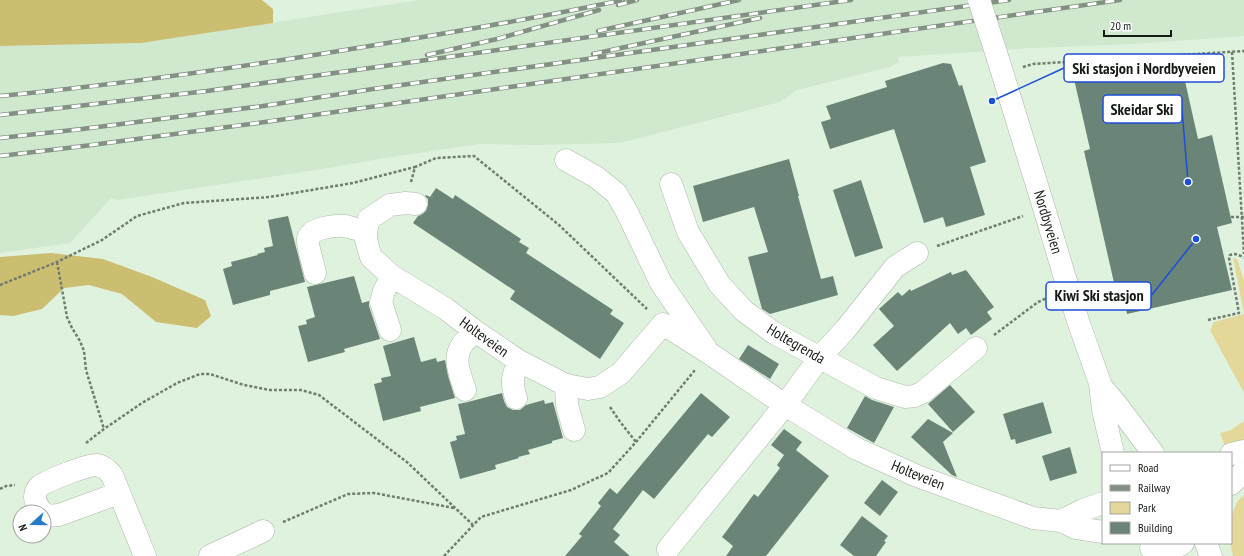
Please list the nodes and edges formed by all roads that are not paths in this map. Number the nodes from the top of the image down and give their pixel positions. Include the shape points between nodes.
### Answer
1 (979, 0) edge
2 (566, 160) dead end
3 (671, 184) dead end
4 (411, 203) road end
5 (366, 231) junction
6 (918, 253) road end
7 (316, 273) dead end
8 (392, 276) junction
9 (390, 330) dead end
10 (475, 331) junction
11 (976, 348) road end
12 (709, 353) junction
13 (820, 357) junction
14 (519, 361) junction
15 (566, 385) junction
16 (1100, 385) junction
17 (465, 390) dead end
18 (516, 398) dead end
19 (785, 405) junction
20 (574, 430) dead end
21 (1244, 451) edge
22 (1113, 452) edge
23 (1152, 452) edge
24 (1232, 454) edge
25 (1244, 471) edge
26 (1232, 483) edge
27 (119, 493) junction
28 (1102, 503) edge
29 (37, 504) edge
30 (52, 516) edge
31 (1061, 521) junction
32 (263, 531) road end
33 (1102, 532) edge
34 (1182, 544) edge
35 (1206, 544) edge
36 (668, 549) dead end
37 (1151, 549) edge
38 (145, 556) edge
39 (210, 556) edge
40 (1210, 556) edge

1 - 16 street, Nordbyveien, bridge
2 - 12 street via 596,177 616,193 661,283
3 - 13 street, Holtegrenda via 688,232 720,285 744,311 774,333
4 - 5 street via 390,205 370,219
5 - 7 street via 332,226 310,235 308,245
5 - 8 street, Holteveien via 371,257
6 - 13 street via 895,267
8 - 9 street via 384,291 382,302
8 - 10 street, Holteveien via 446,309
10 - 14 street, Holteveien
10 - 17 street via 462,344 457,357
11 - 13 street, Holtegrenda via 923,392 905,397 876,388
12 - 15 street, Holteveien via 663,324 621,373 600,387 588,389
12 - 19 street, Holteveien
13 - 19 street
14 - 15 street, Holteveien
14 - 18 street via 512,378
15 - 20 street via 567,405
16 - 22 street, Nordbyveien via 1102,410
16 - 23 street, Nordbyveien
19 - 31 street, Holteveien via 857,449 917,476 1033,518
19 - 36 street
21 - 24 street
25 - 26 street
27 - 29 street via 112,475 104,467 95,464 46,482 35,493
27 - 30 street
27 - 38 street
28 - 31 street
31 - 33 street, Holteveien via 1076,528
32 - 39 street
34 - 37 street via 1166,549
35 - 40 street

